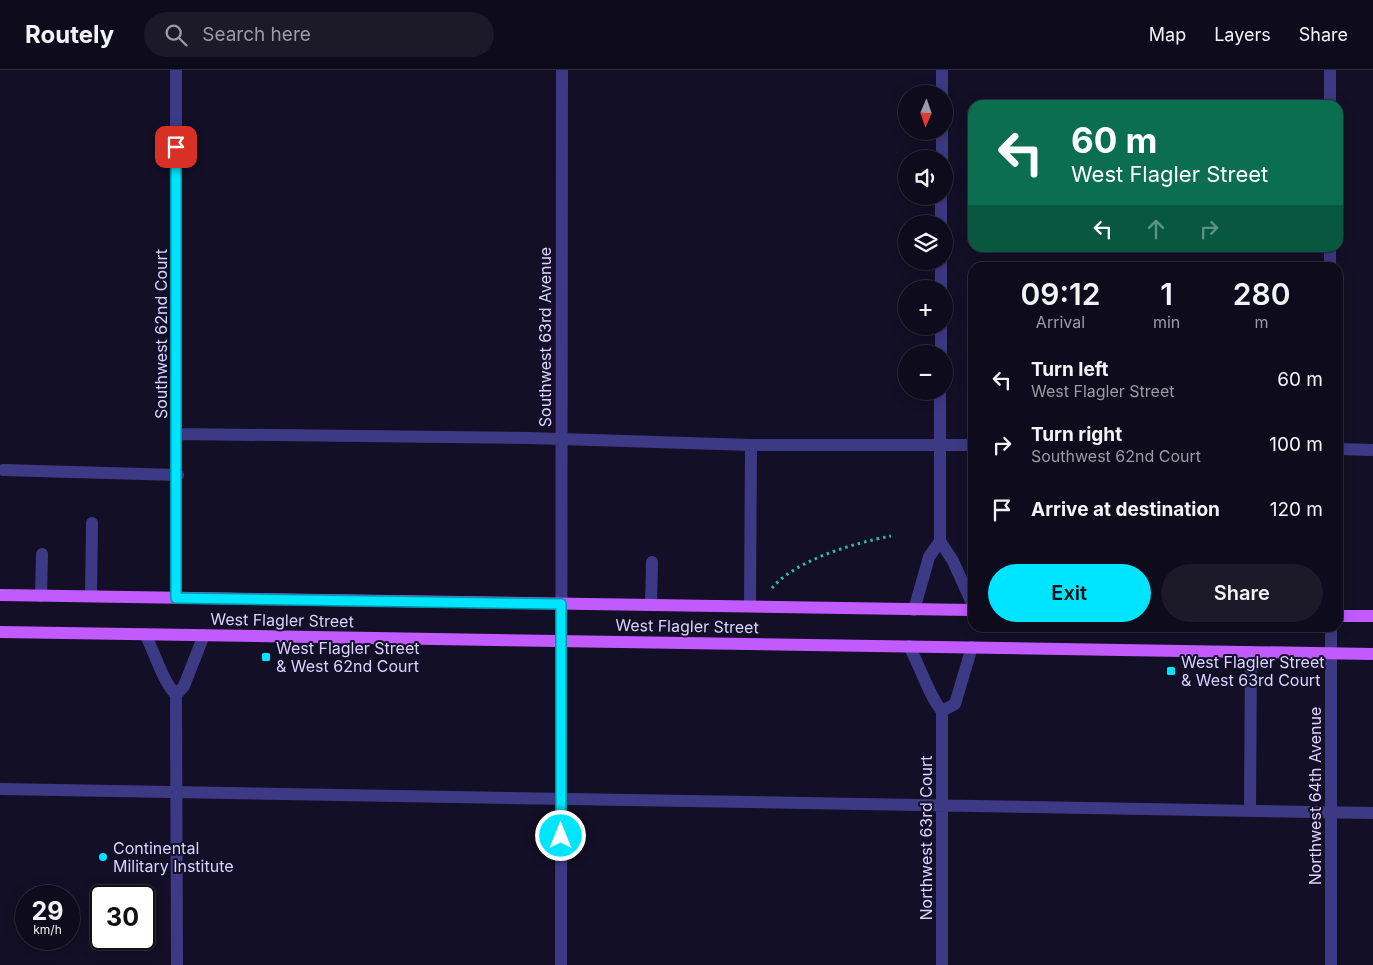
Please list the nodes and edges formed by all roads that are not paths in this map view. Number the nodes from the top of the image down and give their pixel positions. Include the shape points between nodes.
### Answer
1 (176, 70) edge
2 (562, 70) edge
3 (942, 70) edge
4 (1330, 70) edge
5 (942, 85) edge
6 (1330, 100) edge
7 (940, 400) edge
8 (178, 434) junction
9 (561, 438) junction
10 (940, 444) junction
11 (751, 445) junction
12 (968, 445) edge
13 (1343, 449) edge
14 (1373, 450) edge
15 (3, 470) dead end
16 (178, 475) junction
17 (92, 523) dead end
18 (940, 541) junction
19 (42, 554) dead end
20 (652, 562) dead end
21 (968, 594) edge
22 (0, 595) edge
23 (41, 596) junction
24 (91, 596) junction
25 (176, 598) junction
26 (561, 604) junction
27 (651, 605) junction
28 (750, 606) junction
29 (914, 610) junction
30 (968, 610) edge
31 (1343, 616) edge
32 (1373, 616) edge
33 (0, 632) edge
34 (1330, 632) edge
35 (145, 634) junction
36 (204, 635) junction
37 (562, 641) junction
38 (909, 646) junction
39 (972, 647) junction
40 (1251, 652) junction
41 (1331, 653) junction
42 (1373, 654) edge
43 (176, 695) junction
44 (942, 711) junction
45 (0, 789) edge
46 (178, 792) junction
47 (561, 799) junction
48 (942, 804) junction
49 (1250, 811) junction
50 (1331, 812) junction
51 (1373, 813) edge
52 (177, 965) edge
53 (561, 965) edge
54 (942, 965) edge
55 (1331, 965) edge

1 - 8 street, Southwest 62nd Court
2 - 9 street, Southwest 63rd Avenue
3 - 5 street
4 - 6 street
7 - 10 street
8 - 9 street
8 - 16 street, Southwest 62nd Court
9 - 11 street
9 - 26 street, Southwest 63rd Avenue
10 - 11 street
10 - 12 street
10 - 18 street
11 - 28 street
13 - 14 street
15 - 16 street
16 - 25 street, Southwest 62nd Court
17 - 24 street
18 - 21 street
18 - 29 street via 929,557
19 - 23 street
20 - 27 street
22 - 23 main road, West Flagler Street
23 - 24 main road, West Flagler Street
24 - 25 main road, West Flagler Street
25 - 26 main road, West Flagler Street
26 - 27 main road, West Flagler Street
26 - 37 street, Southwest 63rd Avenue
27 - 28 main road, West Flagler Street
28 - 29 main road, West Flagler Street
29 - 30 main road, West Flagler Street
31 - 32 main road
33 - 35 main road, West Flagler Street
34 - 41 street, Northwest 64th Avenue
35 - 36 main road, West Flagler Street
35 - 43 street via 168,686
36 - 37 main road, West Flagler Street
36 - 43 street via 184,686
37 - 38 main road, West Flagler Street
37 - 47 street, Southwest 63rd Avenue
38 - 39 main road, West Flagler Street
38 - 44 street, Northwest 63rd Court via 934,702
39 - 40 main road, West Flagler Street
39 - 44 street via 955,704
40 - 41 main road, West Flagler Street
40 - 49 street
41 - 42 main road, West Flagler Street
41 - 50 street, Northwest 64th Avenue
43 - 46 street
44 - 48 street, Northwest 63rd Court
45 - 46 street
46 - 47 street
46 - 52 street
47 - 48 street
47 - 53 street, Southwest 63rd Avenue
48 - 49 street
48 - 54 street, Northwest 63rd Court
49 - 50 street
50 - 51 street
50 - 55 street, Northwest 64th Avenue

